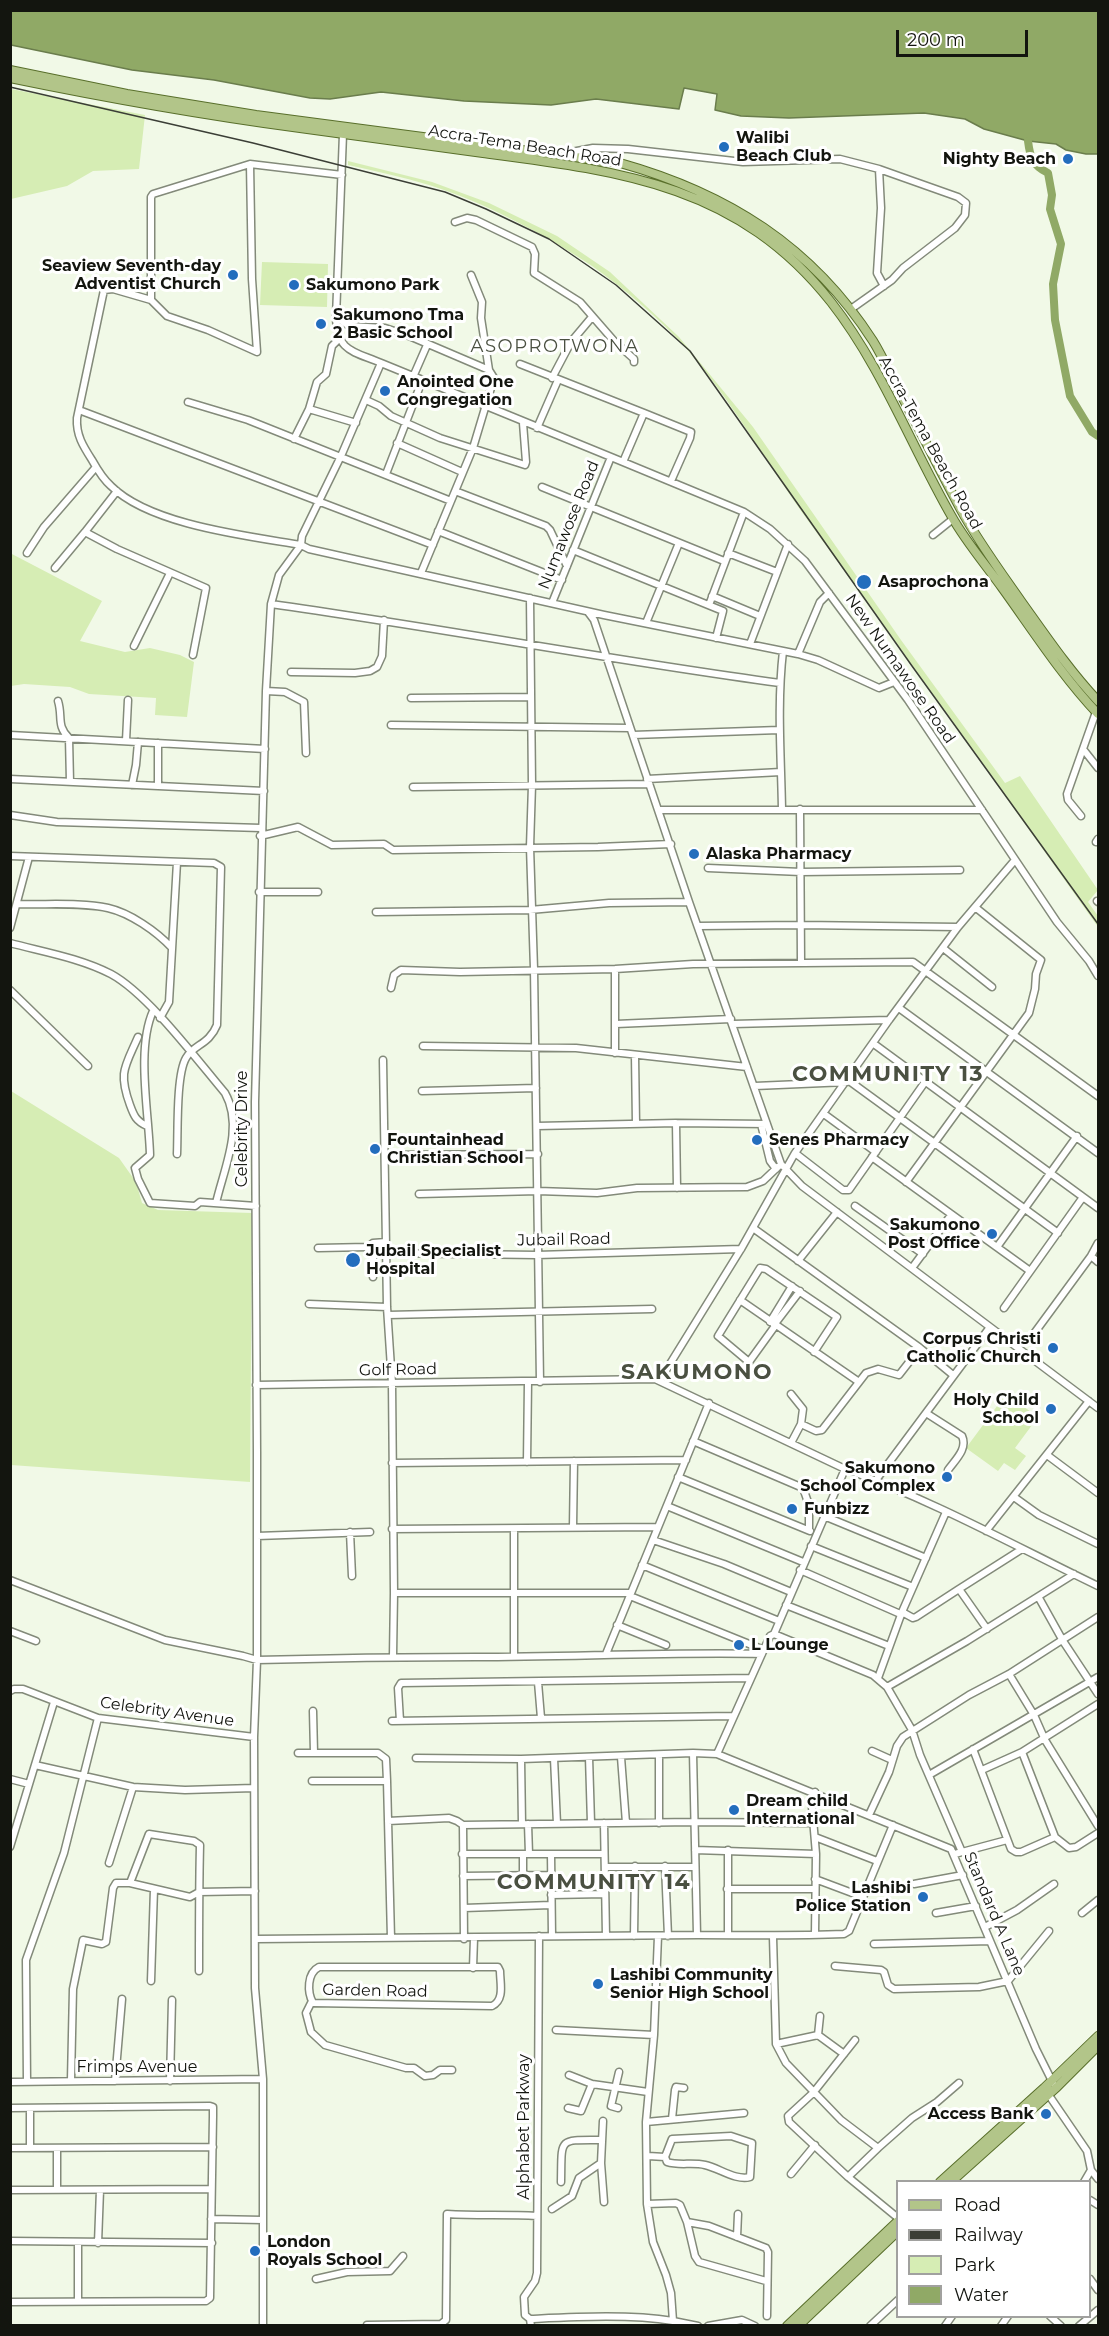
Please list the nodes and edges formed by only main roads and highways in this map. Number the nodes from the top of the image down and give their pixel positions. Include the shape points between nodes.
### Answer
1 (10, 70) edge
2 (10, 78) edge
3 (344, 130) junction
4 (851, 309) junction
5 (841, 316) junction
6 (962, 512) junction
7 (953, 519) junction
8 (1098, 701) edge
9 (1097, 713) edge
10 (1098, 2036) edge
11 (1098, 2046) edge
12 (1054, 2084) junction
13 (1047, 2091) junction
14 (941, 2180) edge
15 (952, 2180) edge
16 (896, 2220) edge
17 (896, 2236) edge
18 (787, 2325) edge
19 (798, 2325) edge

1 - 3 main road, Accra-Tema Beach Road
2 - 3 main road, Accra-Tema Beach Road via 125,102
3 - 4 main road, Accra-Tema Beach Road via 559,154 620,163 659,174 726,204 771,232 818,272
3 - 5 main road, Accra-Tema Beach Road via 587,167 661,184 723,212 766,240 803,272
4 - 5 main road
4 - 6 main road, Accra-Tema Beach Road via 874,343
5 - 7 main road, Accra-Tema Beach Road via 880,377
6 - 7 main road
6 - 8 main road, Accra-Tema Beach Road via 1072,673
7 - 9 main road, Accra-Tema Beach Road via 1066,677
10 - 12 main road
11 - 12 main road
12 - 13 main road
13 - 14 main road
13 - 15 main road
16 - 18 main road
17 - 19 main road

